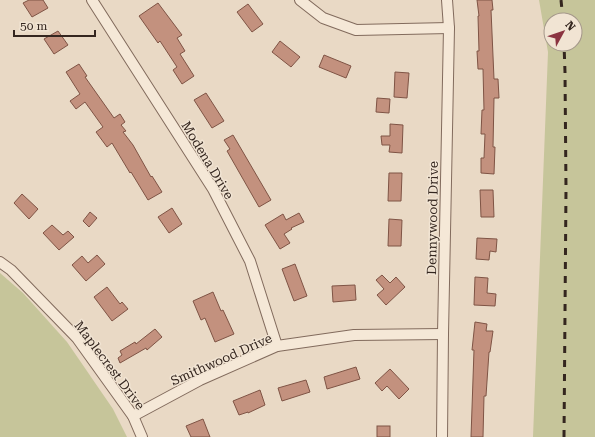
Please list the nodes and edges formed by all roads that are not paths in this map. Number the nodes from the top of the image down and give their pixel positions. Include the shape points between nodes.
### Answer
1 (92, 0) edge
2 (300, 0) edge
3 (447, 0) edge
4 (449, 28) junction
5 (0, 262) edge
6 (443, 334) junction
7 (278, 346) junction
8 (133, 416) junction
9 (142, 437) edge
10 (442, 437) edge

1 - 7 street, Modena Drive via 213,189 250,261
2 - 4 street via 323,18 356,30
3 - 4 street, Dennywood Drive
4 - 6 street, Dennywood Drive
5 - 8 street, Maplecrest Drive via 11,270 77,338
6 - 7 street, Smithwood Drive via 354,335
6 - 10 street, Dennywood Drive
7 - 8 street, Smithwood Drive via 200,380
8 - 9 street, Maplecrest Drive

